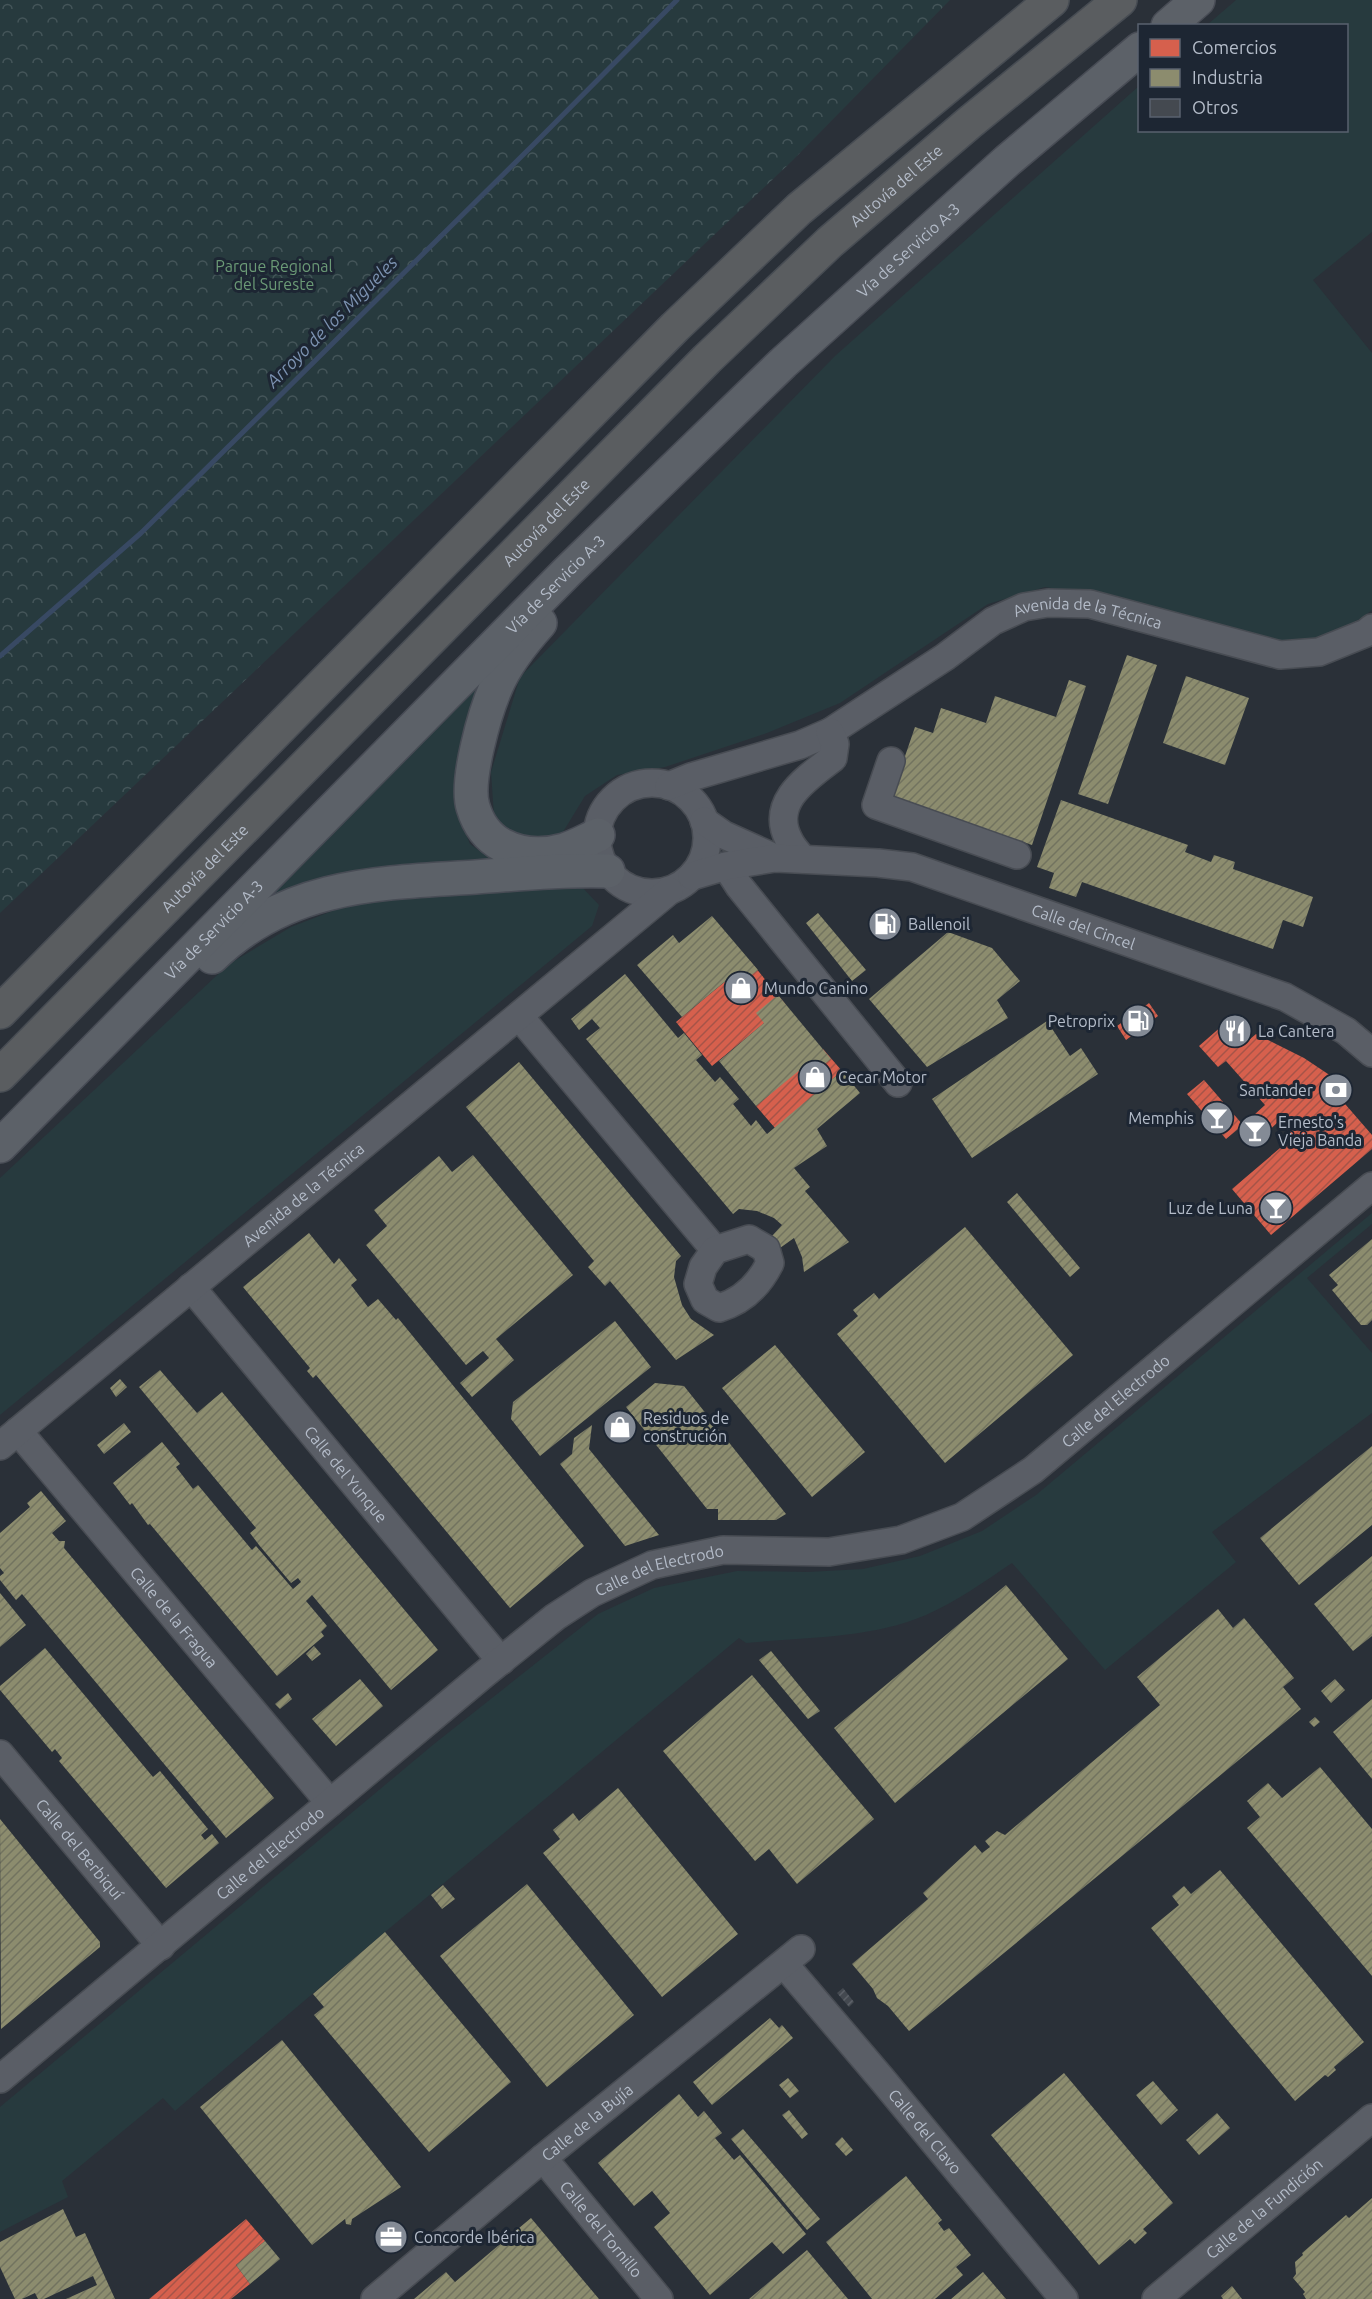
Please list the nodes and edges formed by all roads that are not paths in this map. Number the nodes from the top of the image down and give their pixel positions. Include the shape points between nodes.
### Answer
1 (1052, 0) edge
2 (1120, 0) edge
3 (1198, 0) edge
4 (1170, 24) edge
5 (1138, 52) edge
6 (602, 540) junction
7 (1370, 634) edge
8 (830, 732) junction
9 (891, 761) dead end
10 (669, 786) junction
11 (704, 821) junction
12 (597, 836) junction
13 (963, 836) junction
14 (1017, 855) dead end
15 (775, 858) junction
16 (802, 859) junction
17 (726, 866) junction
18 (692, 876) junction
19 (617, 878) junction
20 (950, 878) junction
21 (669, 891) junction
22 (607, 943) junction
23 (0, 1012) edge
24 (519, 1016) junction
25 (1372, 1053) edge
26 (0, 1075) edge
27 (898, 1083) dead end
28 (0, 1146) edge
29 (0, 1154) edge
30 (1372, 1186) edge
31 (715, 1250) dead end
32 (191, 1287) junction
33 (9, 1438) edge
34 (501, 1661) junction
35 (0, 1754) edge
36 (330, 1803) junction
37 (161, 1946) junction
38 (793, 1956) joint
39 (0, 2079) edge
40 (1372, 2118) edge
41 (543, 2158) junction
42 (375, 2299) edge
43 (659, 2299) edge
44 (1064, 2299) edge
45 (1156, 2299) edge

1 - 23 highway via 799,209 675,327
2 - 26 highway, Autovía del Este via 830,242 707,359
3 - 4 main road
5 - 6 main road, Vía de Servicio A-3 via 869,284
6 - 12 main road via 569,591 523,641 497,686 473,767 472,806 488,837 514,851 534,854 564,850
6 - 28 main road, Vía de Servicio A-3 via 460,678
7 - 8 street, Avenida de la Técnica via 1319,652 1280,655 1090,604 1048,603 993,621
8 - 10 street, Avenida de la Técnica
8 - 16 street via 835,744 833,758 794,790 785,803 782,818 788,839
9 - 13 street via 876,805
10 - 11 street via 697,806
10 - 12 street via 652,783 621,793 609,804
11 - 15 street via 724,835
11 - 18 street via 706,850
12 - 19 street via 600,854
13 - 14 street
13 - 20 street
15 - 16 street, Calle del Cincel
15 - 17 street
16 - 20 street, Calle del Cincel via 912,867
17 - 18 street
17 - 27 street
18 - 21 street
19 - 21 street via 639,892
19 - 22 street, Avenida de la Técnica via 619,911
19 - 29 main road via 562,871 395,882 328,892 279,910 230,940 44,1122
20 - 25 street, Calle del Cincel via 1285,997 1346,1031
21 - 22 street, Avenida de la Técnica
22 - 24 street, Avenida de la Técnica
24 - 31 street
24 - 32 street, Avenida de la Técnica
30 - 34 street, Calle del Electrodo via 1033,1470 962,1517 901,1539 829,1552 723,1550 652,1565 592,1593
32 - 33 street, Avenida de la Técnica
32 - 34 street, Calle del Yunque
33 - 36 street, Calle de la Fragua
34 - 36 street, Calle del Electrodo
35 - 37 street, Calle del Berbiquí
36 - 37 street, Calle del Electrodo
37 - 39 street, Calle del Electrodo
38 - 41 street, Calle de la Bujía
38 - 44 street, Calle del Clavo via 881,2078
40 - 45 street, Calle de la Fundición
41 - 42 street, Calle de la Bujía
41 - 43 street, Calle del Tornillo

